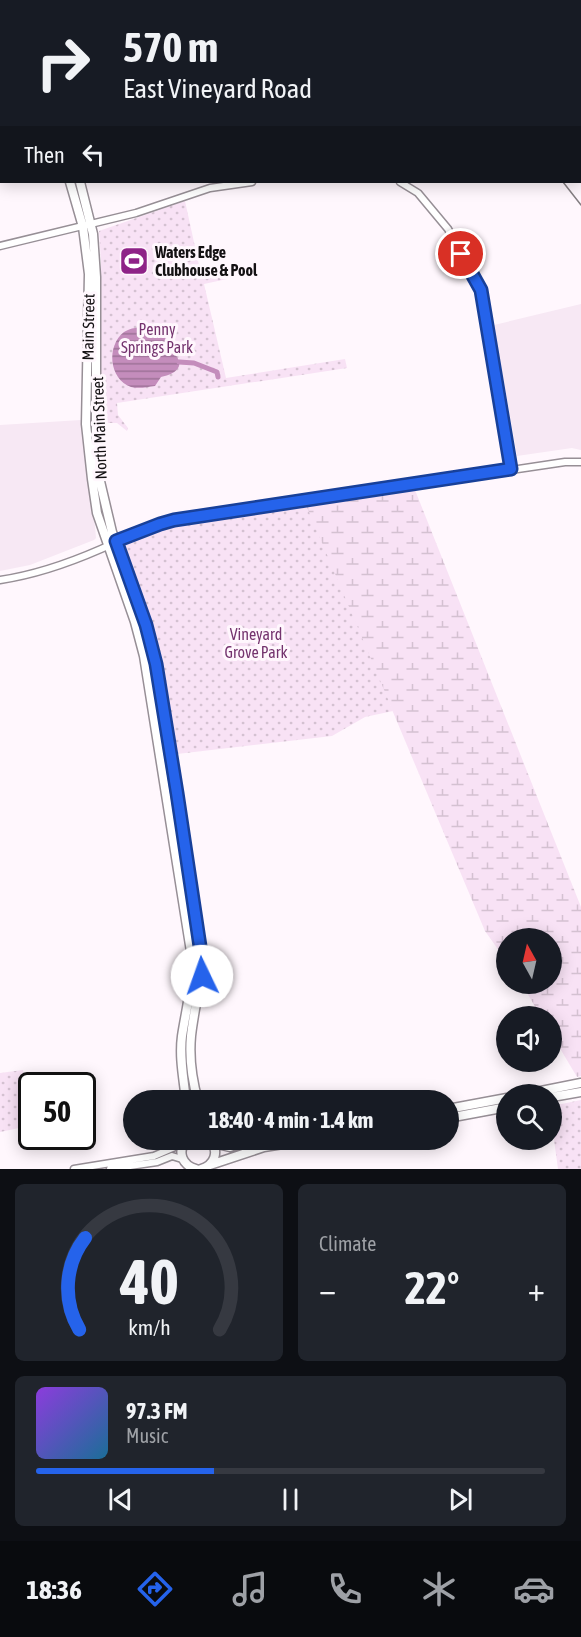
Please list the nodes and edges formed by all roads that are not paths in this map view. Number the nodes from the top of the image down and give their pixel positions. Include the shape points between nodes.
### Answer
1 (70, 183) edge
2 (80, 183) edge
3 (245, 183) edge
4 (402, 183) edge
5 (87, 226) junction
6 (0, 246) edge
7 (96, 278) joint
8 (581, 462) edge
9 (511, 469) junction
10 (112, 543) junction
11 (0, 580) edge
12 (581, 1083) edge
13 (562, 1087) edge
14 (185, 1090) edge
15 (196, 1090) edge
16 (581, 1092) edge
17 (562, 1096) edge
18 (496, 1100) edge
19 (459, 1107) edge
20 (496, 1109) edge
21 (459, 1116) edge
22 (166, 1150) edge
23 (181, 1150) edge
24 (215, 1150) edge
25 (258, 1150) edge
26 (182, 1159) junction
27 (192, 1168) edge
28 (205, 1168) edge
29 (74, 1169) edge
30 (110, 1169) edge

1 - 5 main road, Main Street
2 - 5 main road, Main Street
3 - 5 street via 210,188
4 - 9 street via 418,193 448,229 481,290
5 - 6 street
5 - 7 main road, Main Street
5 - 10 main road, Main Street via 87,432 97,513
7 - 10 main road, North Main Street via 96,441
8 - 9 street
9 - 10 street via 174,520
10 - 11 street via 26,576
10 - 14 main road, North Main Street via 144,656 183,897 192,967 182,1038
10 - 15 main road, North Main Street via 146,625 179,800 201,953 202,976 191,1034
12 - 13 main road
16 - 17 main road
18 - 19 main road
20 - 21 main road
22 - 29 street via 154,1156
23 - 26 main road
24 - 28 main road
25 - 28 main road
26 - 27 main road
26 - 30 street via 172,1156

